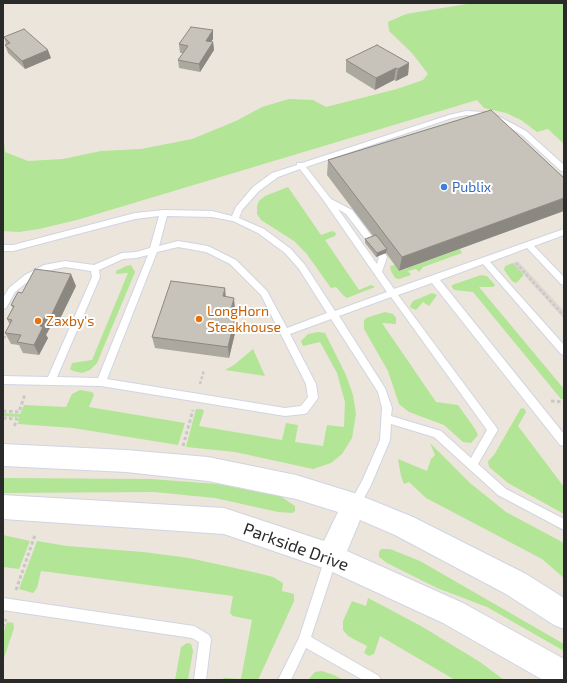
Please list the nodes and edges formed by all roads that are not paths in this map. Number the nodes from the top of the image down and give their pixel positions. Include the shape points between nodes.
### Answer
1 (300, 165) junction
2 (564, 169) edge
3 (327, 199) junction
4 (164, 212) junction
5 (235, 219) junction
6 (564, 232) edge
7 (529, 245) junction
8 (3, 248) edge
9 (154, 250) junction
10 (485, 261) junction
11 (94, 268) junction
12 (378, 273) junction
13 (434, 279) junction
14 (564, 282) edge
15 (393, 294) junction
16 (3, 306) edge
17 (334, 316) junction
18 (285, 332) junction
19 (564, 351) edge
20 (3, 380) edge
21 (51, 381) junction
22 (100, 382) junction
23 (387, 419) junction
24 (564, 442) edge
25 (3, 455) edge
26 (472, 465) junction
27 (354, 505) junction
28 (3, 507) edge
29 (564, 525) edge
30 (331, 557) junction
31 (7, 605) edge
32 (564, 615) edge
33 (304, 640) junction
34 (564, 675) edge
35 (200, 680) edge
36 (284, 680) edge
37 (375, 680) edge

1 - 2 lane via 466,113 484,114 512,125
1 - 3 lane
1 - 5 lane via 275,175 256,189 239,209
3 - 12 lane
3 - 12 lane via 349,212 383,257
4 - 5 lane via 212,214
4 - 8 lane via 135,216 13,248
4 - 9 lane
5 - 17 lane via 261,231 288,251 302,267
6 - 7 lane
7 - 10 lane
7 - 14 lane
9 - 11 lane via 122,256
9 - 18 lane via 178,244 208,249 233,262 264,293
9 - 22 lane
10 - 13 lane
10 - 19 lane
11 - 16 lane via 65,264 44,268 12,290
11 - 21 lane via 96,277
12 - 15 lane
13 - 15 lane
13 - 24 lane
15 - 17 lane
15 - 26 lane via 493,430
17 - 18 lane
17 - 23 lane via 382,391
18 - 22 lane via 310,384 313,398 304,410 285,412
20 - 21 lane
21 - 22 lane
23 - 26 lane via 437,434
23 - 27 lane via 385,440 378,459
25 - 27 street via 126,461 208,469 296,487
26 - 29 lane via 502,492
27 - 30 street
27 - 32 street via 404,526 516,584
28 - 30 street, Parkside Drive via 224,521
30 - 33 lane
30 - 34 street, Parkside Drive via 453,613
31 - 35 lane via 194,632 205,639
33 - 36 lane
33 - 37 lane

